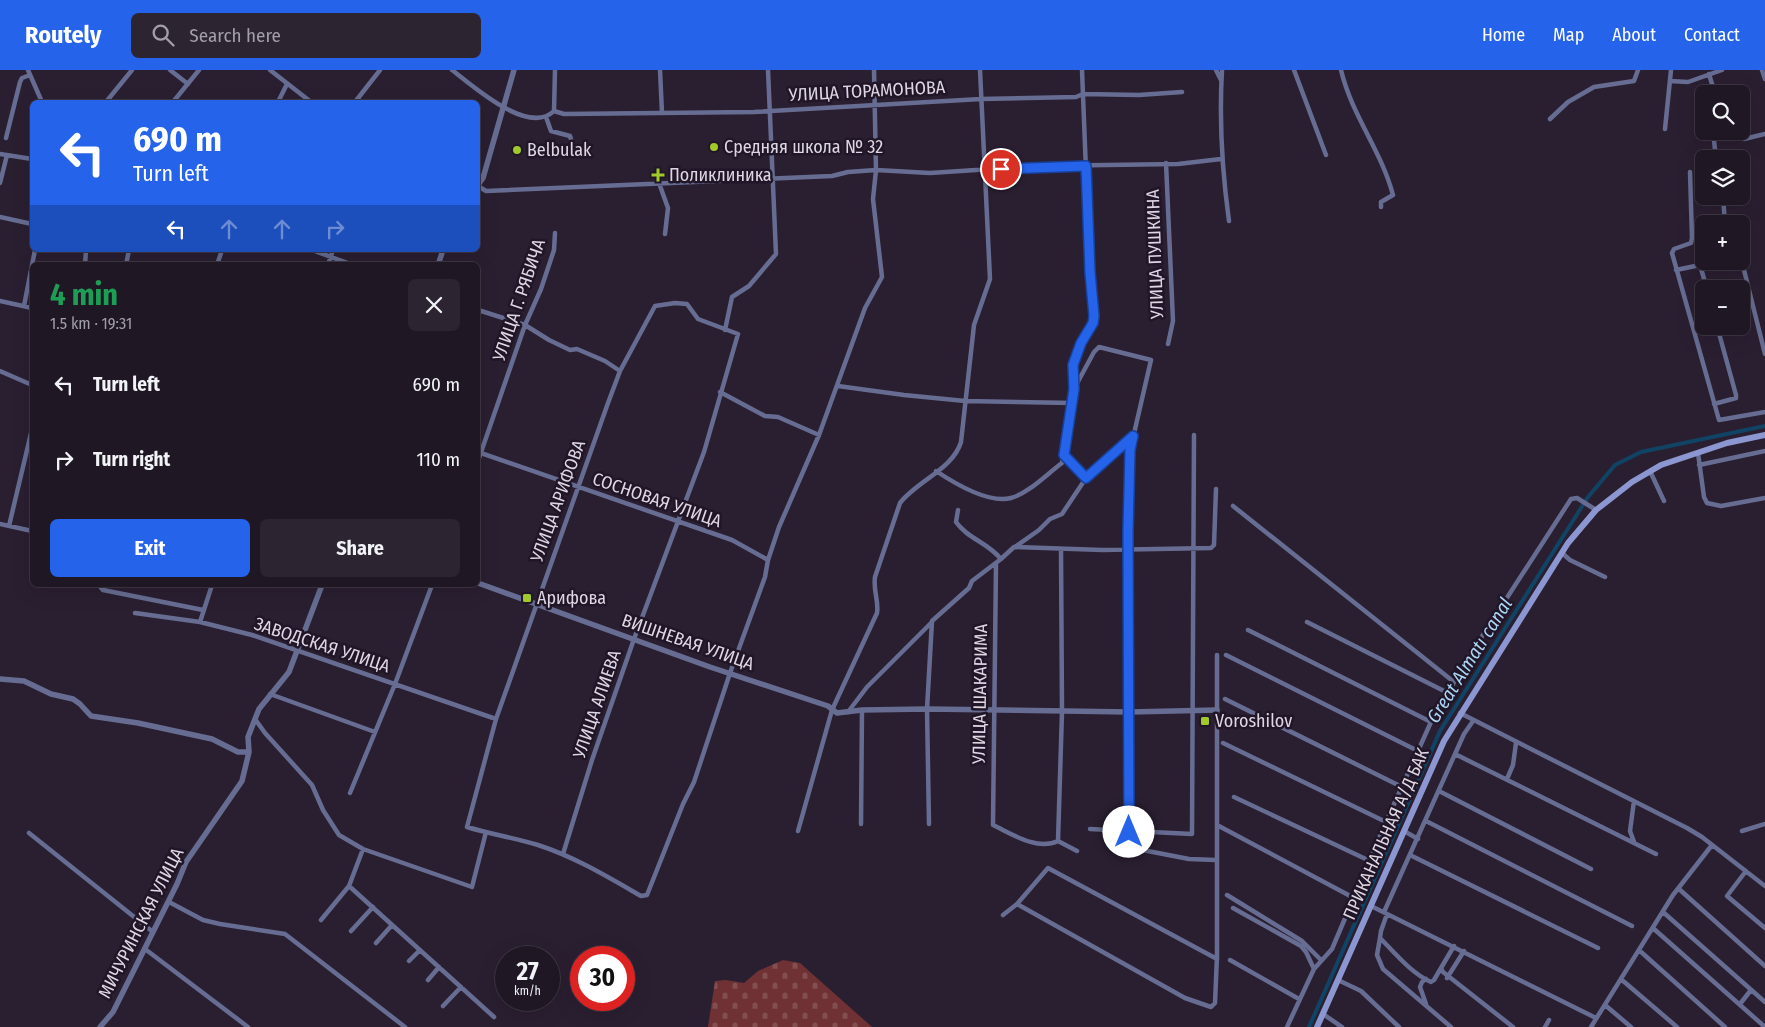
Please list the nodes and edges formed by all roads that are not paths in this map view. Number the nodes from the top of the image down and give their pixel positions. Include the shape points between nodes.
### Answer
1 (28, 70) edge
2 (132, 70) edge
3 (170, 70) edge
4 (199, 70) edge
5 (270, 70) edge
6 (380, 70) edge
7 (452, 70) edge
8 (514, 70) edge
9 (555, 70) edge
10 (660, 70) edge
11 (768, 70) edge
12 (874, 70) edge
13 (980, 70) edge
14 (1082, 70) edge
15 (1216, 70) edge
16 (1222, 70) edge
17 (1294, 70) edge
18 (1341, 70) edge
19 (1638, 70) edge
20 (1670, 70) edge
21 (1722, 70) edge
22 (1762, 70) edge
23 (1710, 74) junction
24 (30, 75) junction
25 (1765, 79) edge
26 (1670, 80) junction
27 (1221, 81) junction
28 (188, 84) junction
29 (287, 84) junction
30 (1713, 85) edge
31 (1182, 92) dead end
32 (1083, 94) junction
33 (981, 99) junction
34 (41, 100) edge
35 (108, 100) edge
36 (175, 100) edge
37 (279, 100) edge
38 (308, 100) edge
39 (357, 100) edge
40 (875, 104) junction
41 (503, 109) junction
42 (770, 111) junction
43 (554, 112) junction
44 (662, 113) junction
45 (546, 118) junction
46 (1550, 119) dead end
47 (1665, 129) dead end
48 (1765, 134) edge
49 (6, 138) dead end
50 (1750, 138) edge
51 (572, 146) dead end
52 (0, 154) edge
53 (7, 155) junction
54 (1326, 155) dead end
55 (1221, 158) junction
56 (30, 159) edge
57 (1166, 164) junction
58 (1086, 166) junction
59 (876, 170) junction
60 (984, 171) junction
61 (1690, 172) dead end
62 (773, 177) junction
63 (0, 182) edge
64 (480, 183) edge
65 (659, 183) junction
66 (480, 187) edge
67 (1381, 206) dead end
68 (0, 217) edge
69 (1229, 221) dead end
70 (30, 224) edge
71 (555, 233) dead end
72 (665, 234) dead end
73 (317, 252) edge
74 (332, 252) edge
75 (330, 257) junction
76 (329, 262) edge
77 (344, 262) edge
78 (1676, 270) junction
79 (1744, 270) edge
80 (30, 275) edge
81 (1704, 280) edge
82 (0, 301) edge
83 (24, 306) junction
84 (30, 308) edge
85 (480, 311) edge
86 (525, 325) junction
87 (724, 330) junction
88 (1719, 335) edge
89 (1168, 344) dead end
90 (1765, 354) edge
91 (0, 371) edge
92 (620, 371) junction
93 (30, 384) edge
94 (838, 386) junction
95 (1074, 389) junction
96 (720, 392) junction
97 (965, 401) junction
98 (1073, 403) junction
99 (1714, 404) junction
100 (1765, 412) edge
101 (819, 435) junction
102 (1194, 435) dead end
103 (1765, 435) edge
104 (1133, 436) junction
105 (30, 438) edge
106 (480, 449) edge
107 (1765, 451) edge
108 (480, 452) edge
109 (1698, 453) junction
110 (1064, 455) junction
111 (1699, 465) junction
112 (936, 471) junction
113 (1650, 472) junction
114 (1086, 478) junction
115 (578, 487) junction
116 (1216, 489) dead end
117 (1765, 498) edge
118 (1664, 501) dead end
119 (1233, 506) dead end
120 (958, 510) dead end
121 (1596, 510) junction
122 (676, 522) junction
123 (0, 524) edge
124 (10, 526) junction
125 (30, 531) edge
126 (1014, 547) junction
127 (1194, 548) junction
128 (1128, 549) junction
129 (1061, 550) junction
130 (1562, 553) junction
131 (1001, 559) junction
132 (768, 560) junction
133 (996, 564) junction
134 (1605, 577) dead end
135 (480, 584) edge
136 (100, 587) edge
137 (211, 587) edge
138 (321, 587) edge
139 (431, 587) edge
140 (536, 603) junction
141 (203, 610) junction
142 (134, 613) dead end
143 (932, 621) junction
144 (200, 622) junction
145 (1307, 622) dead end
146 (1248, 630) dead end
147 (634, 640) junction
148 (299, 650) junction
149 (1217, 655) dead end
150 (1226, 655) dead end
151 (730, 673) junction
152 (0, 679) edge
153 (1454, 682) junction
154 (395, 684) junction
155 (1448, 692) junction
156 (270, 694) junction
157 (1225, 699) dead end
158 (927, 709) junction
159 (832, 710) junction
160 (862, 710) junction
161 (1217, 710) junction
162 (993, 711) junction
163 (1192, 711) junction
164 (848, 712) junction
165 (1062, 712) junction
166 (1130, 712) junction
167 (1460, 713) junction
168 (255, 719) junction
169 (496, 720) junction
170 (1473, 721) junction
171 (1431, 722) junction
172 (375, 732) junction
173 (1223, 742) dead end
174 (1516, 743) junction
175 (1418, 751) junction
176 (249, 752) junction
177 (1455, 754) junction
178 (1507, 779) junction
179 (1402, 787) junction
180 (1439, 791) junction
181 (350, 793) dead end
182 (1234, 796) dead end
183 (1634, 801) junction
184 (1426, 821) junction
185 (1386, 822) junction
186 (861, 824) dead end
187 (929, 824) dead end
188 (1765, 824) edge
189 (1217, 825) junction
190 (1090, 829) dead end
191 (1404, 831) junction
192 (1742, 831) dead end
193 (486, 832) junction
194 (798, 832) dead end
195 (1129, 832) junction
196 (29, 833) dead end
197 (1418, 839) junction
198 (1058, 841) junction
199 (1634, 842) junction
200 (1712, 845) junction
201 (363, 849) junction
202 (1078, 851) dead end
203 (563, 854) junction
204 (1656, 854) dead end
205 (1410, 855) junction
206 (1216, 860) junction
207 (1370, 861) junction
208 (1591, 869) dead end
209 (1746, 871) junction
210 (348, 886) junction
211 (1765, 886) edge
212 (1678, 889) junction
213 (1227, 895) dead end
214 (1354, 898) junction
215 (169, 902) junction
216 (1017, 904) junction
217 (1371, 906) junction
218 (373, 907) junction
219 (1233, 908) dead end
220 (1663, 912) junction
221 (1386, 913) junction
222 (1003, 915) dead end
223 (321, 920) dead end
224 (392, 925) junction
225 (1632, 926) dead end
226 (1765, 928) edge
227 (1654, 929) junction
228 (351, 931) dead end
229 (154, 932) junction
230 (1380, 938) junction
231 (376, 943) dead end
232 (1454, 946) junction
233 (1598, 948) dead end
234 (145, 949) junction
235 (420, 950) junction
236 (1464, 951) junction
237 (1640, 951) junction
238 (1217, 959) junction
239 (1230, 960) dead end
240 (1321, 960) junction
241 (410, 961) dead end
242 (1765, 966) edge
243 (439, 967) junction
244 (1441, 968) junction
245 (1314, 969) junction
246 (1448, 978) junction
247 (1426, 979) junction
248 (428, 980) dead end
249 (1338, 980) junction
250 (1622, 980) junction
251 (461, 987) junction
252 (1751, 990) junction
253 (1299, 999) junction
254 (1765, 1002) edge
255 (1605, 1004) junction
256 (1740, 1004) junction
257 (1427, 1005) junction
258 (443, 1006) dead end
259 (1323, 1014) junction
260 (494, 1017) dead end
261 (1548, 1020) dead end
262 (1593, 1022) edge
263 (100, 1027) edge
264 (248, 1027) edge
265 (405, 1027) edge
266 (1287, 1027) edge
267 (1318, 1027) edge
268 (1342, 1027) edge
269 (1399, 1027) edge
270 (1451, 1027) edge
271 (1513, 1027) edge
272 (1545, 1027) edge
273 (1599, 1027) edge
274 (1631, 1027) edge
275 (1677, 1027) edge
276 (1725, 1027) edge
277 (1765, 1027) edge

1 - 24 street
2 - 35 street
3 - 28 street
4 - 28 street
5 - 29 street
6 - 39 street
7 - 41 street
8 - 41 street
9 - 43 street
10 - 44 street
11 - 42 street
12 - 40 street
13 - 33 street
14 - 32 street
15 - 27 street
16 - 27 street
17 - 54 street
18 - 67 street via 1358,120 1388,177 1393,195 1381,202
19 - 46 street via 1634,81 1594,87 1568,102
20 - 26 street
21 - 23 street
22 - 25 street
23 - 26 street via 1688,82
23 - 30 street
24 - 34 street
24 - 49 street via 20,82
26 - 47 street
27 - 55 street
28 - 36 street
29 - 37 street
29 - 38 street
31 - 32 street, УЛИЦА ТОРАМОНОВА
32 - 33 street, УЛИЦА ТОРАМОНОВА via 1076,97
32 - 58 street
33 - 40 street, УЛИЦА ТОРАМОНОВА
33 - 60 street
40 - 42 street, УЛИЦА ТОРАМОНОВА
40 - 59 street
41 - 45 street
41 - 64 street via 491,163
42 - 44 street, УЛИЦА ТОРАМОНОВА
42 - 62 street
43 - 44 street, УЛИЦА ТОРАМОНОВА
43 - 45 street
45 - 51 street via 551,132 570,136
48 - 50 street
52 - 53 street
53 - 56 street
53 - 63 street
55 - 57 street
55 - 69 street
57 - 58 street
57 - 89 street, УЛИЦА ПУШКИНА via 1173,322
58 - 60 street
58 - 95 street via 1094,316 1073,365
59 - 60 street via 902,173
59 - 62 street via 832,176
59 - 94 street via 873,199 882,277 859,324
60 - 97 street via 990,279 974,325
61 - 78 street via 1692,238 1691,243 1674,249 1672,253
62 - 65 street
62 - 87 street via 776,254 749,286 732,297
65 - 66 street via 523,191 486,191
65 - 72 street via 668,208
68 - 70 street
71 - 86 street, УЛИЦА Г. РЯБИЧА via 554,250
73 - 75 street
74 - 75 street
75 - 76 street
75 - 77 street
78 - 81 street via 1700,264
78 - 99 street
79 - 90 street
80 - 83 street
82 - 83 street
83 - 84 street
85 - 86 street
86 - 92 street via 570,350 578,349
86 - 106 street, УЛИЦА Г. РЯБИЧА
87 - 92 street, УЛИЦА АРИФОВА via 698,319 687,304 655,306
87 - 96 street, УЛИЦА АЛИЕВА via 738,334
88 - 99 street via 1736,398
91 - 93 street
92 - 115 street, УЛИЦА АРИФОВА
94 - 97 street
94 - 101 street
95 - 98 street
95 - 104 street via 1099,348 1149,358
96 - 101 street via 765,416 778,417
96 - 122 street, УЛИЦА АЛИЕВА via 704,452
97 - 98 street
97 - 112 street via 958,451
98 - 110 street
99 - 100 street via 1719,420
101 - 132 street
102 - 127 street
103 - 109 main road, ПРИКАНАЛЬНАЯ А/Д БАК
104 - 114 street
104 - 128 street
105 - 124 street
107 - 111 street
108 - 115 street, СОСНОВАЯ УЛИЦА
109 - 111 street
109 - 113 main road, ПРИКАНАЛЬНАЯ А/Д БАК
110 - 112 street via 1062,463 1010,498 974,492 956,485
110 - 114 street
111 - 117 street via 1704,497 1712,506
112 - 159 street via 906,494 900,503 875,577 873,590 877,613
113 - 118 street
113 - 121 main road, ПРИКАНАЛЬНАЯ А/Д БАК
114 - 126 street via 1062,514 1050,519
115 - 122 street, СОСНОВАЯ УЛИЦА
115 - 140 street, УЛИЦА АРИФОВА
116 - 127 street via 1214,545 1211,548
119 - 153 street
120 - 131 street via 956,522 964,533 978,539
121 - 130 main road, ПРИКАНАЛЬНАЯ А/Д БАК
121 - 153 street via 1577,498 1571,499
122 - 132 street, СОСНОВАЯ УЛИЦА via 732,540
122 - 147 street, УЛИЦА АЛИЕВА
123 - 124 street
124 - 125 street
126 - 129 street
126 - 131 street
127 - 128 street
127 - 163 street
128 - 129 street
128 - 166 street
129 - 165 street
130 - 134 street
130 - 167 main road, ПРИКАНАЛЬНАЯ А/Д БАК
131 - 133 street
132 - 151 street via 766,577
133 - 143 street via 972,581 969,588
133 - 162 street, УЛИЦА ШАКАРИМА
135 - 140 street, ВИШНЕВАЯ УЛИЦА
136 - 141 street via 102,590
137 - 141 street
138 - 148 street, МИЧУРИНСКАЯ УЛИЦА
139 - 154 street
140 - 147 street, ВИШНЕВАЯ УЛИЦА
140 - 169 street, УЛИЦА АРИФОВА
141 - 144 street
142 - 144 street, ЗАВОДСКАЯ УЛИЦА
143 - 158 street
143 - 164 street via 867,687
144 - 148 street, ЗАВОДСКАЯ УЛИЦА
145 - 155 street
146 - 171 street
147 - 151 street, ВИШНЕВАЯ УЛИЦА
147 - 203 street, УЛИЦА АЛИЕВА
148 - 154 street, ЗАВОДСКАЯ УЛИЦА
148 - 156 street, МИЧУРИНСКАЯ УЛИЦА via 289,672
149 - 161 street
150 - 175 street
151 - 159 street, ВИШНЕВАЯ УЛИЦА
151 - 203 street via 694,782 647,895 641,896
152 - 176 street via 24,681 73,700 97,718 159,727 212,739 238,752
153 - 155 street
154 - 169 street, ЗАВОДСКАЯ УЛИЦА
154 - 172 street
155 - 171 street
156 - 168 street, МИЧУРИНСКАЯ УЛИЦА
156 - 172 street
157 - 179 street
158 - 160 street, ВИШНЕВАЯ УЛИЦА
158 - 162 street, ВИШНЕВАЯ УЛИЦА
158 - 187 street
159 - 164 street, ВИШНЕВАЯ УЛИЦА
159 - 194 street
160 - 164 street, ВИШНЕВАЯ УЛИЦА
160 - 186 street
161 - 163 street, ВИШНЕВАЯ УЛИЦА
161 - 189 street
162 - 165 street, ВИШНЕВАЯ УЛИЦА
162 - 198 street, УЛИЦА ШАКАРИМА via 993,825 1035,844
163 - 166 street, ВИШНЕВАЯ УЛИЦА
163 - 195 street via 1192,834
165 - 166 street, ВИШНЕВАЯ УЛИЦА
165 - 198 street
166 - 195 street
167 - 170 street
167 - 191 main road, ПРИКАНАЛЬНАЯ А/Д БАК via 1444,740
168 - 176 street, МИЧУРИНСКАЯ УЛИЦА via 248,737
168 - 201 street via 312,785 339,835
169 - 193 street, УЛИЦА АРИФОВА via 467,827
170 - 174 street
170 - 177 street
171 - 175 street
172 - 181 street
173 - 185 street
174 - 178 street
174 - 183 street
175 - 179 street
176 - 215 street, МИЧУРИНСКАЯ УЛИЦА via 242,781 186,862
177 - 178 street
177 - 180 street
178 - 199 street
179 - 185 street
180 - 184 street
180 - 208 street
182 - 207 street
183 - 199 street via 1630,831
183 - 200 street via 1687,828
184 - 197 street
184 - 225 street
185 - 207 street
188 - 192 street
189 - 206 street
189 - 214 street
190 - 195 street
191 - 197 street
191 - 217 main road, ПРИКАНАЛЬНАЯ А/Д БАК
193 - 201 street via 472,887
193 - 203 street
195 - 206 street via 1127,847 1190,859
196 - 229 street
197 - 205 street
198 - 202 street
199 - 204 street
200 - 209 street
200 - 212 street
201 - 210 street
205 - 221 street
205 - 233 street
206 - 238 street
207 - 214 street
209 - 211 street
209 - 226 street via 1727,896
210 - 218 street
210 - 223 street
212 - 220 street
212 - 242 street
213 - 240 street via 1302,941
214 - 240 street via 1332,949
215 - 229 street, МИЧУРИНСКАЯ УЛИЦА
215 - 265 street via 203,920 285,934
216 - 222 street
216 - 238 street via 1048,868
216 - 238 street via 1185,998 1205,1006 1211,1007 1215,1003
217 - 221 street
217 - 249 main road, ПРИКАНАЛЬНАЯ А/Д БАК
218 - 224 street
218 - 228 street
219 - 245 street via 1301,946
220 - 227 street
220 - 252 street
221 - 230 street
221 - 232 street
224 - 231 street
224 - 235 street
227 - 237 street
227 - 256 street
229 - 234 street, МИЧУРИНСКАЯ УЛИЦА
230 - 247 street
230 - 257 street via 1378,955 1383,969
232 - 236 street
232 - 244 street
234 - 263 street, МИЧУРИНСКАЯ УЛИЦА via 113,1012
234 - 264 street
235 - 241 street
235 - 243 street
236 - 246 street
236 - 262 street
237 - 250 street
237 - 276 street
239 - 253 street
240 - 245 street
243 - 248 street
243 - 251 street
244 - 246 street
244 - 247 street via 1434,980
245 - 253 street
246 - 271 street
247 - 257 street via 1420,987
249 - 259 main road, ПРИКАНАЛЬНАЯ А/Д БАК
249 - 269 street via 1360,991
250 - 255 street
250 - 275 street
251 - 258 street
251 - 260 street
252 - 254 street
252 - 256 street
253 - 266 street
255 - 262 street
255 - 274 street
256 - 277 street
257 - 270 street
259 - 267 main road, ПРИКАНАЛЬНАЯ А/Д БАК
259 - 268 street
261 - 272 street
262 - 273 street

